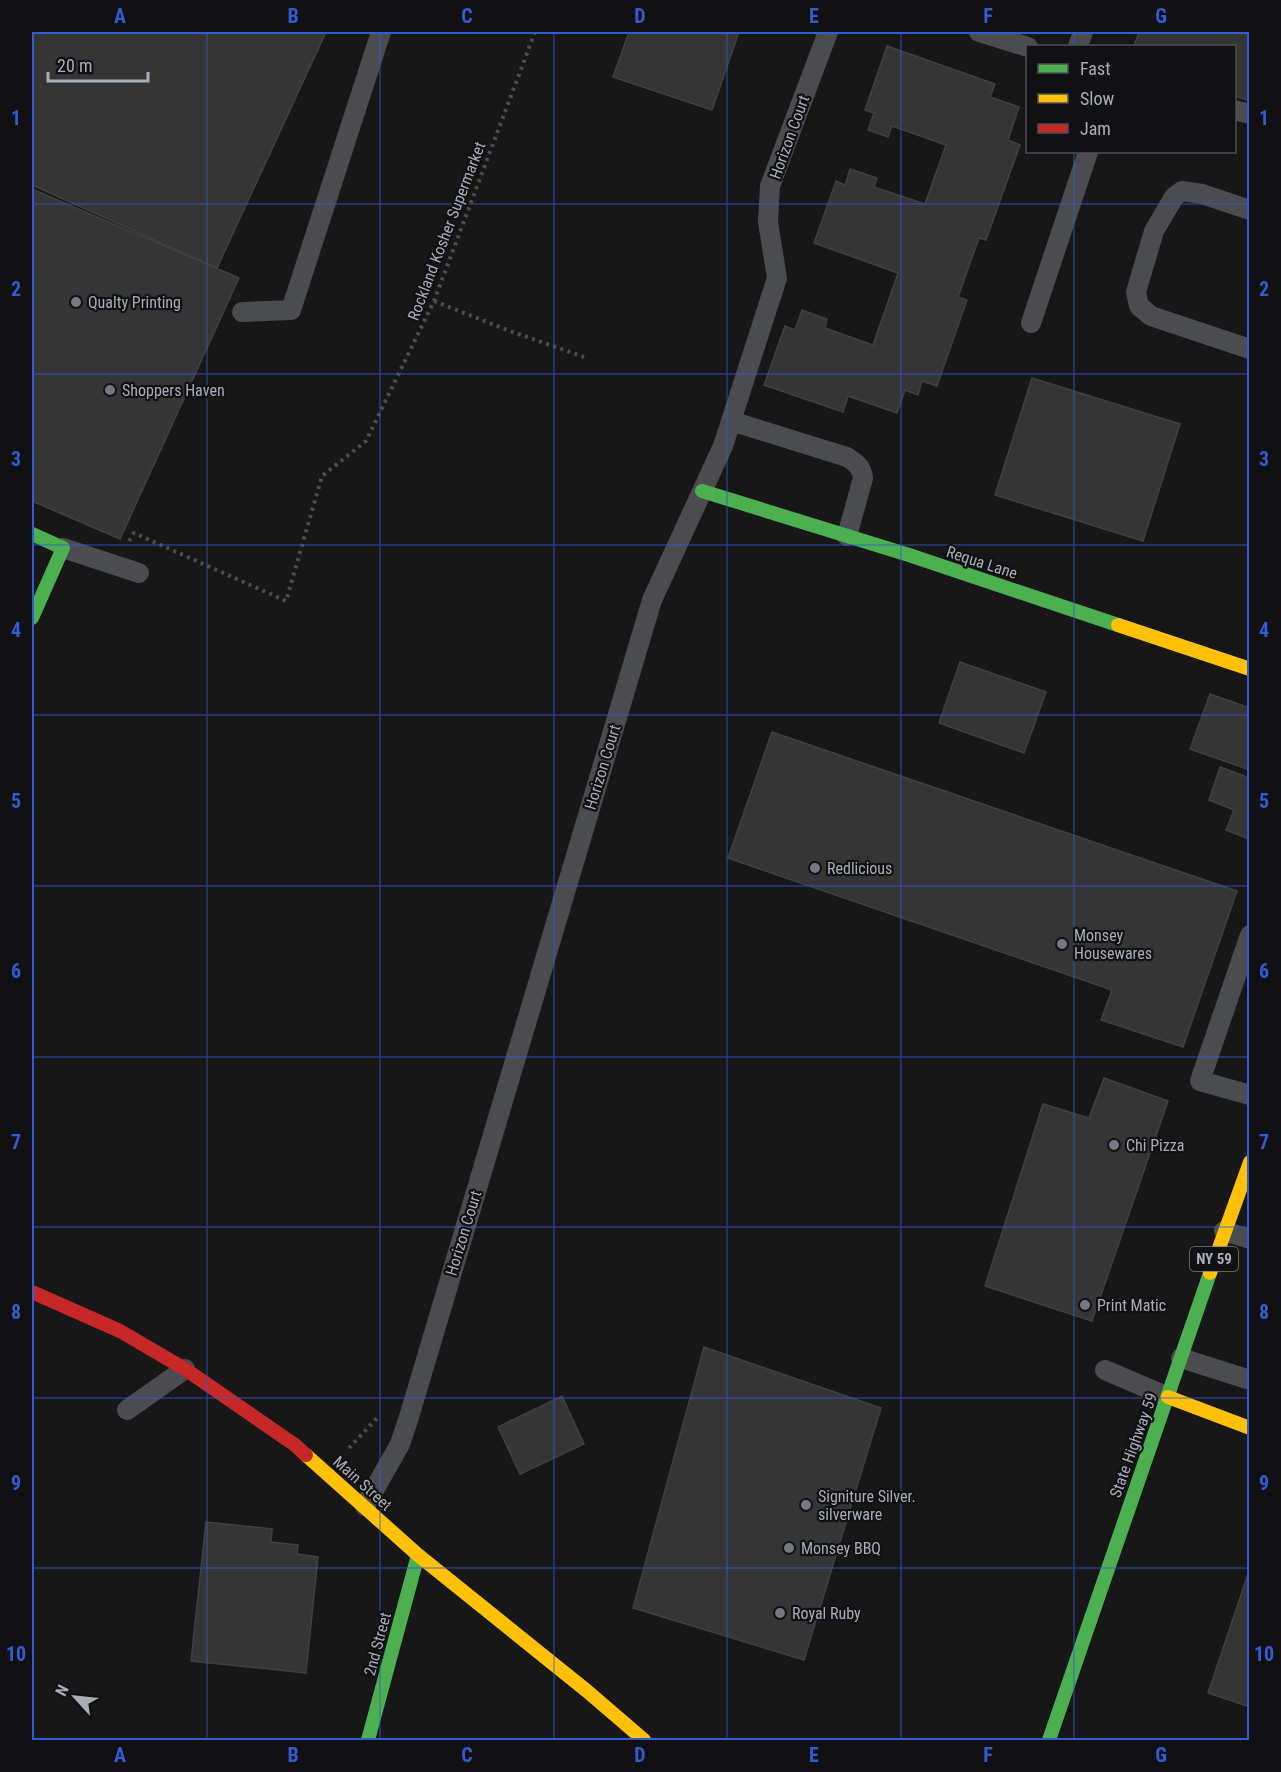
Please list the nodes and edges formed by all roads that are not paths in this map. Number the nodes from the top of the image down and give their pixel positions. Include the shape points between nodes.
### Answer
1 (381, 32) edge
2 (828, 32) edge
3 (979, 32) edge
4 (1026, 46) edge
5 (1088, 153) edge
6 (1250, 210) edge
7 (242, 312) dead end
8 (1031, 323) dead end
9 (1250, 350) edge
10 (731, 421) junction
11 (702, 491) junction
12 (32, 534) edge
13 (847, 536) junction
14 (63, 548) junction
15 (139, 573) dead end
16 (32, 618) edge
17 (1250, 669) edge
18 (1250, 934) edge
19 (1250, 1095) edge
20 (1250, 1162) edge
21 (1224, 1231) junction
22 (1250, 1239) edge
23 (32, 1292) edge
24 (1181, 1358) junction
25 (185, 1369) junction
26 (1105, 1370) dead end
27 (1250, 1380) edge
28 (1168, 1397) junction
29 (127, 1410) dead end
30 (1250, 1428) edge
31 (365, 1506) junction
32 (418, 1555) junction
33 (368, 1740) edge
34 (644, 1740) edge
35 (1049, 1740) edge

1 - 7 lane via 291,310
2 - 10 lane, Horizon Court via 771,186 768,222 777,278
3 - 4 lane
5 - 8 lane
6 - 9 lane via 1182,191 1174,197 1154,231 1136,292 1139,306 1151,315
10 - 11 lane, Horizon Court
10 - 13 lane via 847,457 859,465 863,478
11 - 13 main road, Requa Lane
11 - 31 lane, Horizon Court via 652,600 400,1444
12 - 14 main road
13 - 17 main road, Requa Lane
14 - 15 lane
14 - 16 main road
18 - 19 lane via 1200,1081
20 - 21 main road, State Highway 59 / NY 59
21 - 22 lane
21 - 24 main road, State Highway 59 / NY 59
23 - 25 main road, Main Street via 120,1331
24 - 27 lane
24 - 28 main road, State Highway 59 / NY 59
25 - 29 lane
25 - 31 main road, Main Street via 295,1445
26 - 28 lane
28 - 30 main road
28 - 35 main road, State Highway 59 / NY 59
31 - 32 main road, Main Street
32 - 33 main road, 2nd Street
32 - 34 main road, Main Street

